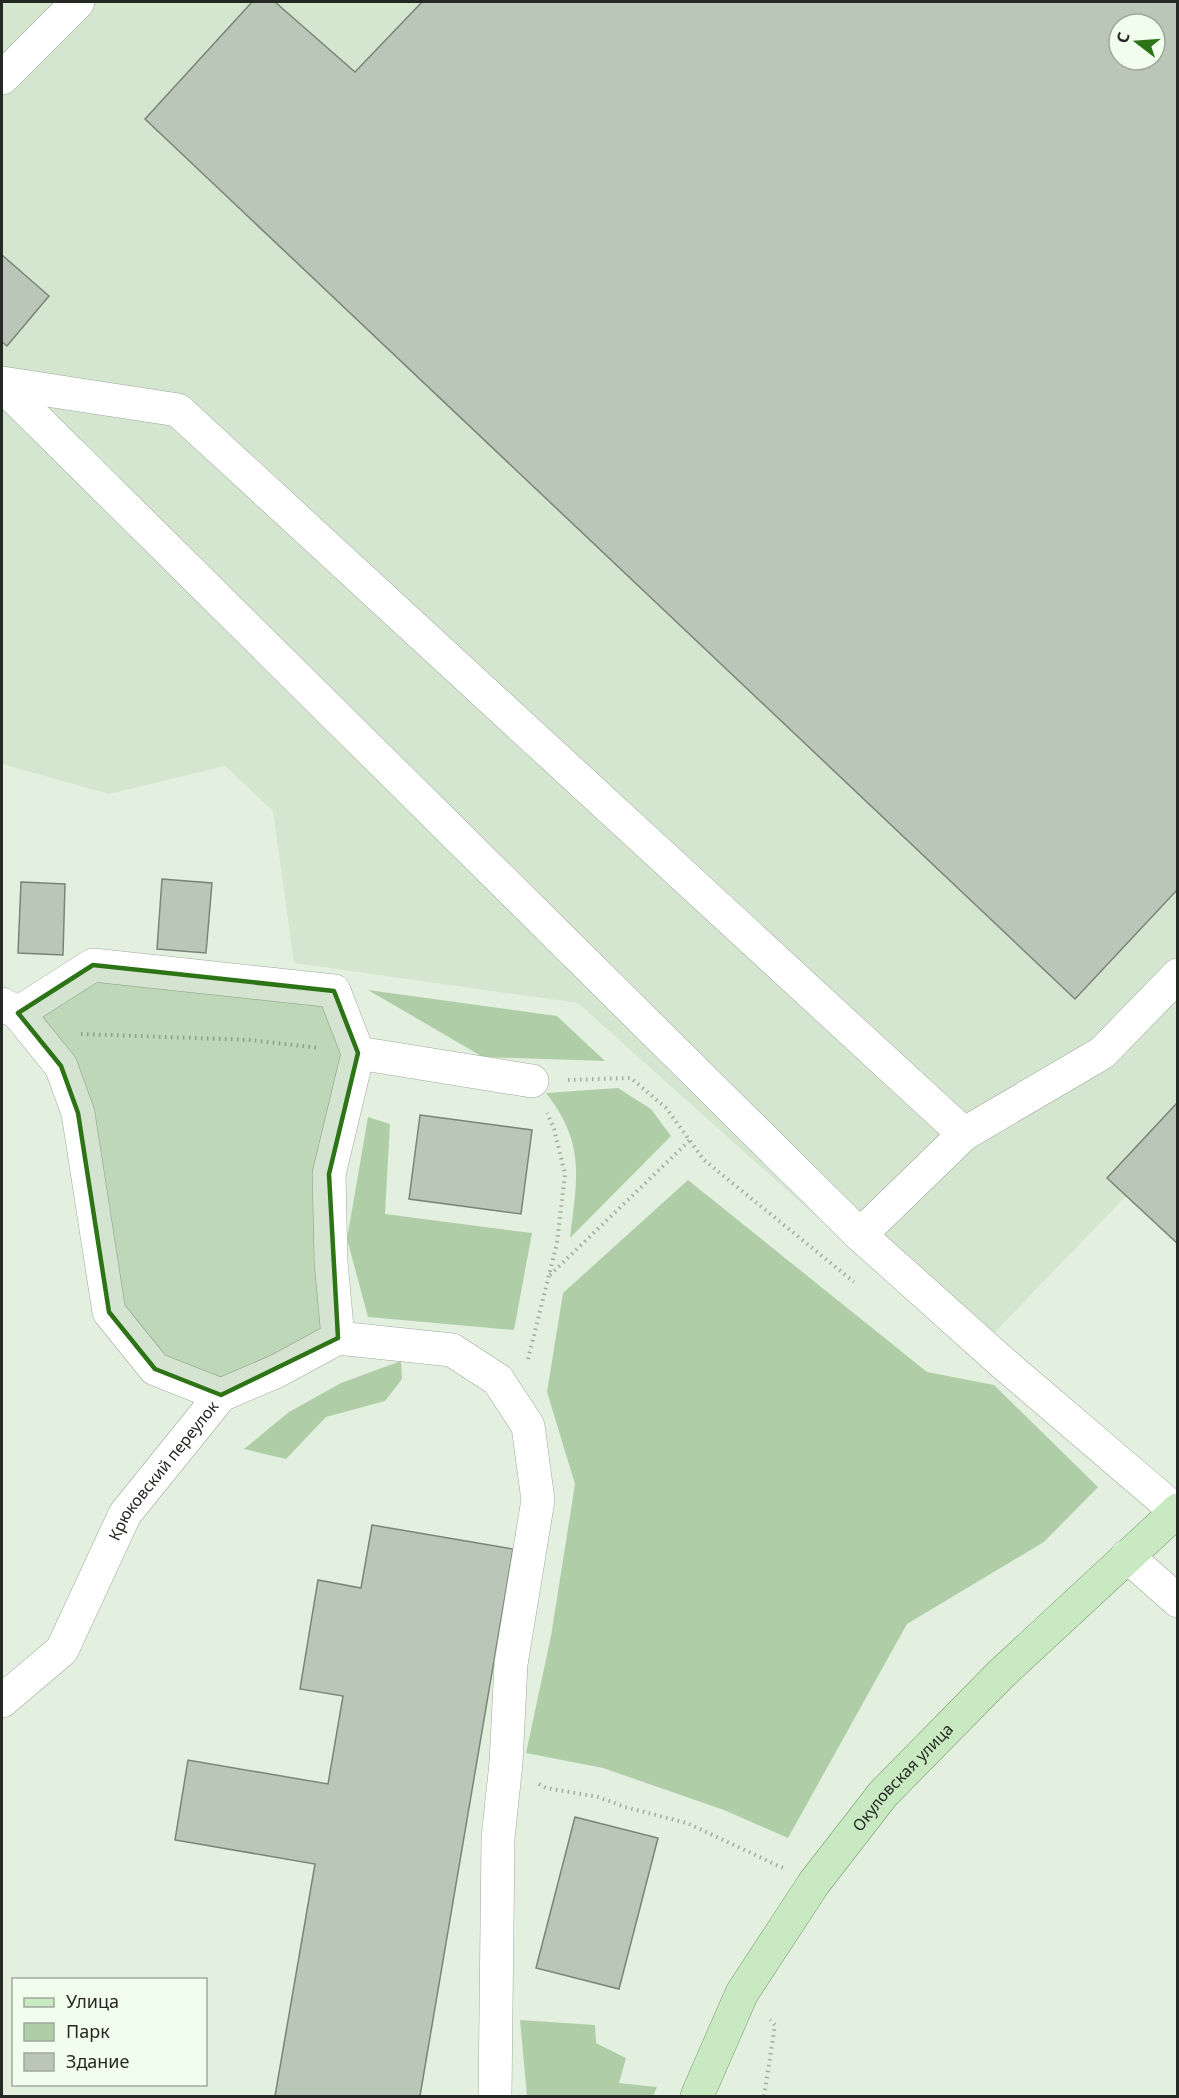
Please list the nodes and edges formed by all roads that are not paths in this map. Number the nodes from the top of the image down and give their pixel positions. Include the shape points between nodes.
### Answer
1 (78, 2) edge
2 (2, 78) edge
3 (2, 384) edge
4 (1178, 975) edge
5 (10, 1008) edge
6 (358, 1053) junction
7 (532, 1081) road end
8 (964, 1134) junction
9 (860, 1235) junction
10 (338, 1338) junction
11 (220, 1395) junction
12 (1177, 1511) edge
13 (1127, 1556) junction
14 (1178, 1601) edge
15 (2, 1701) edge
16 (495, 2097) edge
17 (697, 2097) edge

1 - 2 street
3 - 8 street via 178,410
3 - 9 street
4 - 8 street via 1102,1053
5 - 6 street via 93,965 334,991
5 - 11 street via 61,1066 78,1113 109,1312 155,1369
6 - 7 street
6 - 10 street via 329,1174
8 - 9 street
9 - 12 street
10 - 11 street, Крюковский переулок via 277,1371
10 - 16 street via 452,1350 498,1380 528,1426 538,1500 511,1664 498,1838
11 - 15 street, Крюковский переулок via 125,1514 62,1650
12 - 13 main road, Окуловская улица
13 - 14 street
13 - 17 main road, Окуловская улица via 883,1794 814,1883 742,1993

